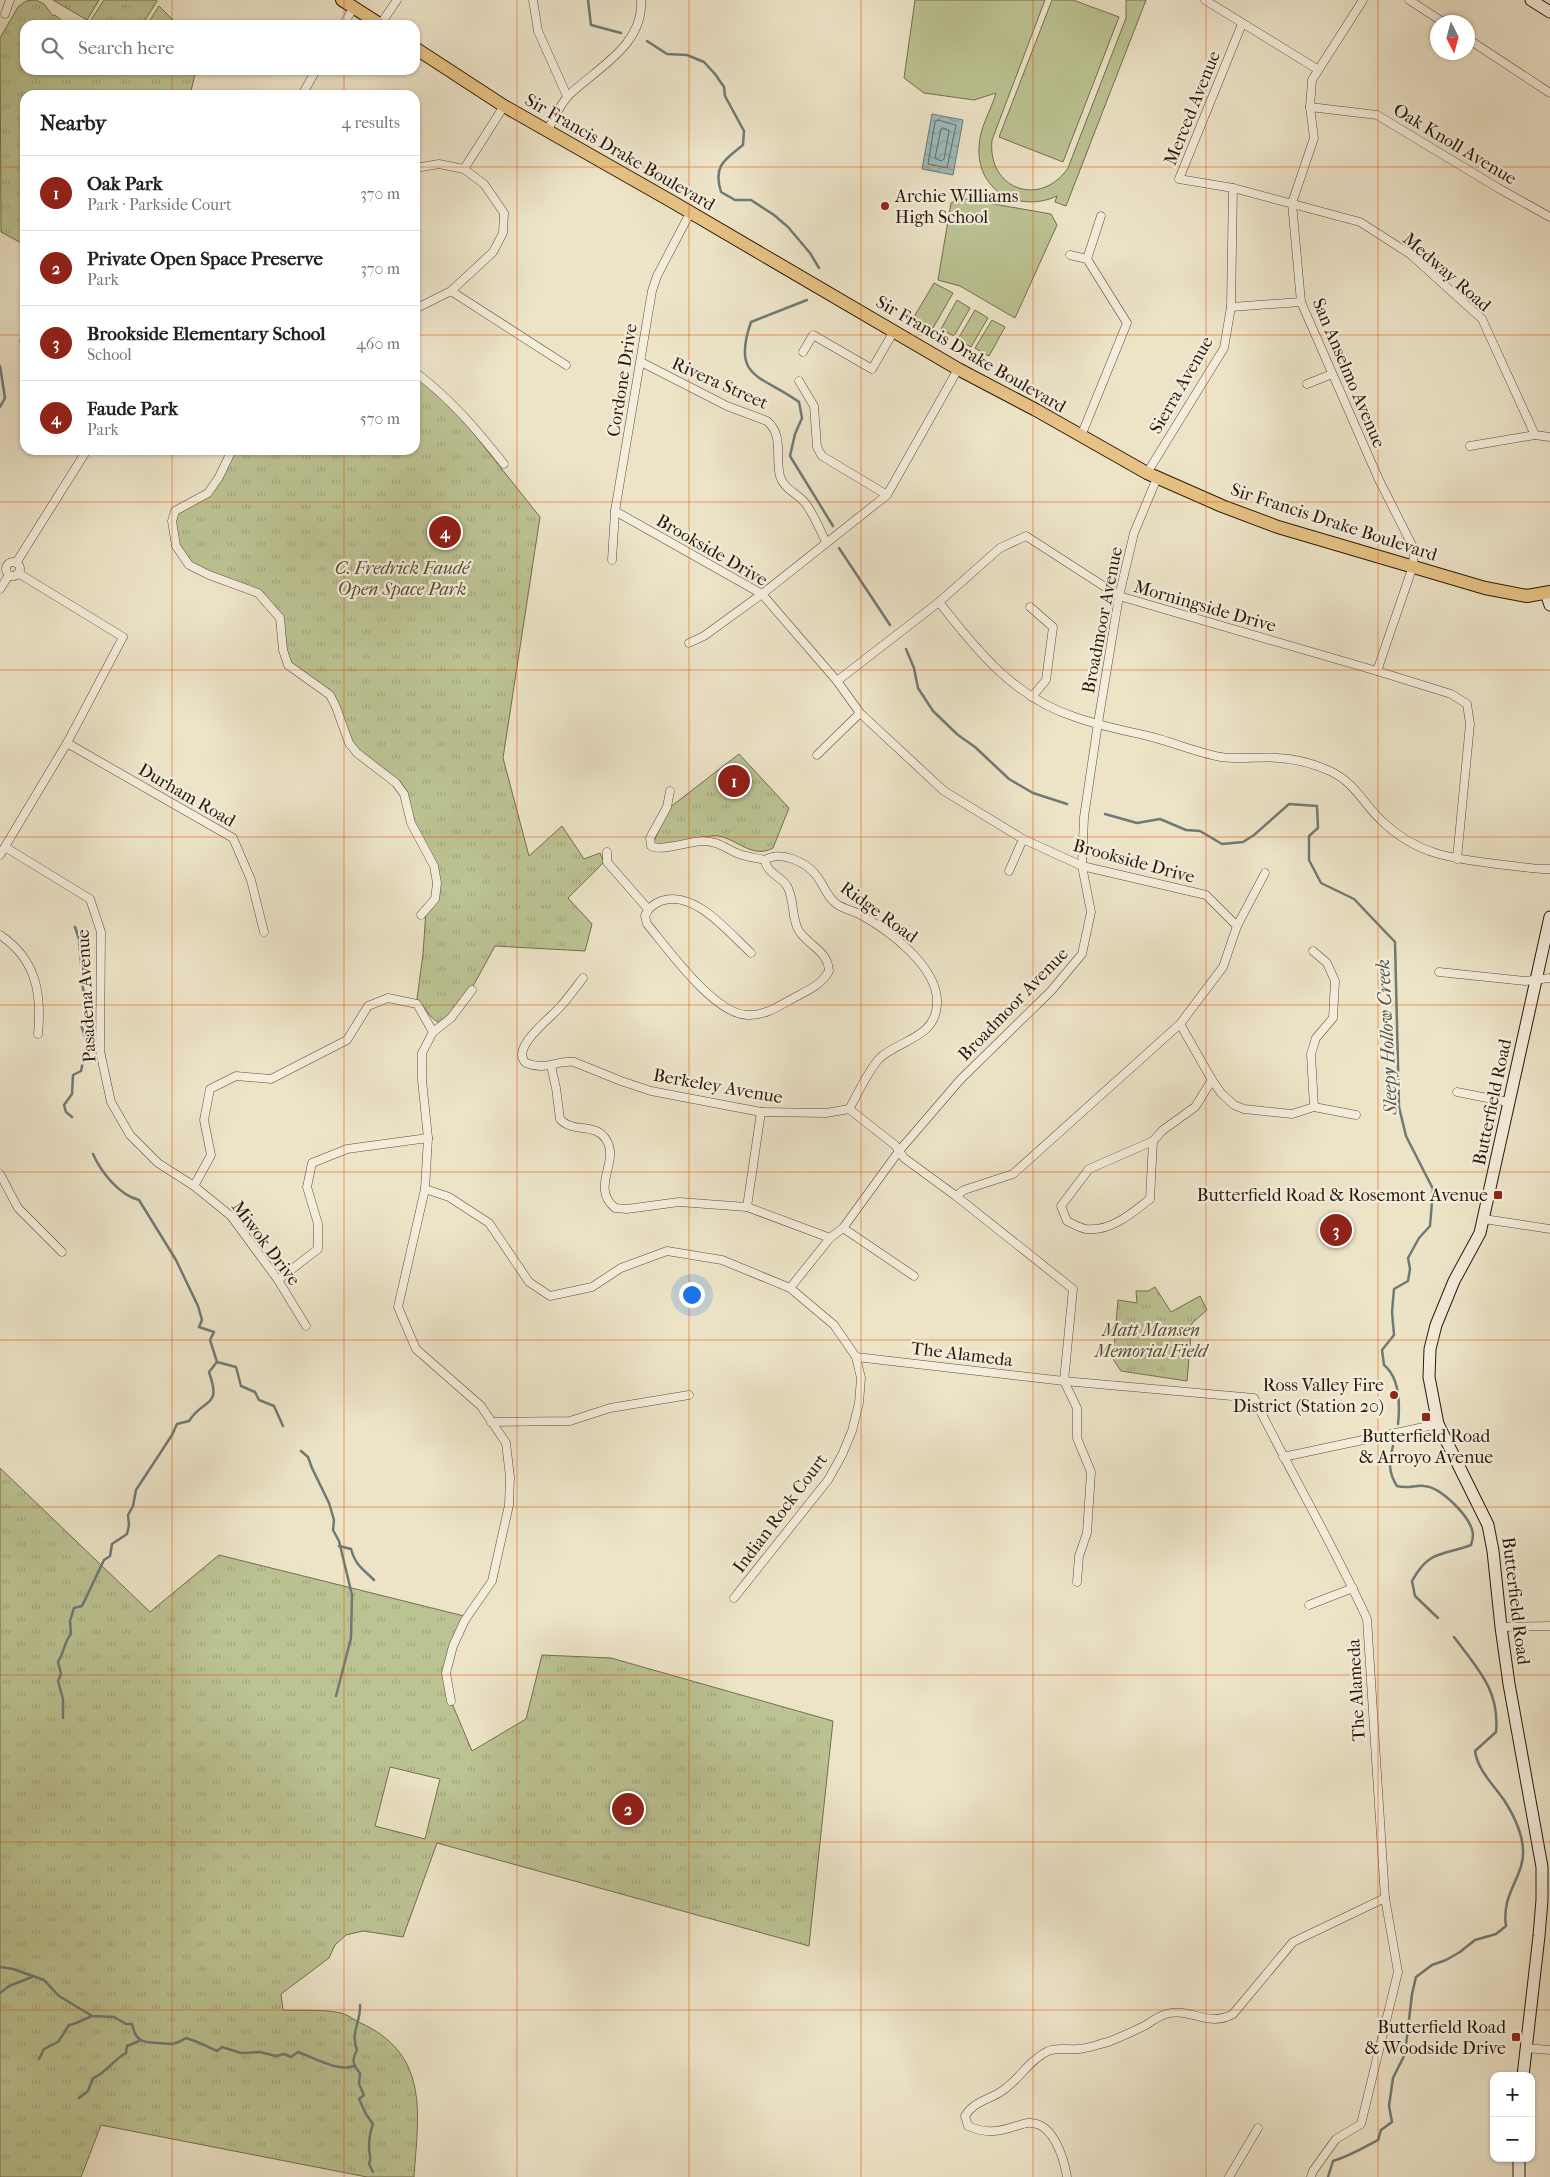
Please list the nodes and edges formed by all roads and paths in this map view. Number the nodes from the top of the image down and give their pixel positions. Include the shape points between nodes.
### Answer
1 (10, 0) edge
2 (342, 0) edge
3 (397, 0) edge
4 (533, 0) edge
5 (641, 0) edge
6 (1205, 0) edge
7 (1363, 0) edge
8 (1409, 0) edge
9 (1531, 0) edge
10 (354, 7) junction
11 (1550, 12) edge
12 (5, 14) dead end
13 (1432, 15) edge
14 (346, 20) edge
15 (373, 20) edge
16 (383, 20) edge
17 (1242, 24) junction
18 (1475, 44) edge
19 (420, 51) edge
20 (1317, 69) junction
21 (313, 75) edge
22 (305, 90) edge
23 (1550, 93) edge
24 (567, 96) junction
25 (504, 106) junction
26 (1310, 107) junction
27 (547, 131) junction
28 (420, 167) edge
29 (464, 170) junction
30 (1233, 188) junction
31 (1292, 203) junction
32 (690, 213) junction
33 (1101, 216) dead end
34 (1550, 217) edge
35 (1070, 255) dead end
36 (1086, 259) junction
37 (451, 291) junction
38 (1301, 302) junction
39 (420, 306) edge
40 (1231, 307) junction
41 (894, 331) junction
42 (803, 352) dead end
43 (641, 362) junction
44 (566, 365) dead end
45 (958, 369) junction
46 (1332, 374) junction
47 (420, 376) edge
48 (799, 381) dead end
49 (1307, 384) dead end
50 (1535, 435) junction
51 (1081, 436) junction
52 (1550, 438) edge
53 (1470, 446) dead end
54 (84, 455) edge
55 (230, 455) edge
56 (504, 464) dead end
57 (1152, 476) junction
58 (887, 495) junction
59 (615, 511) junction
60 (826, 542) junction
61 (612, 560) dead end
62 (16, 563) junction
63 (3, 564) edge
64 (1413, 566) junction
65 (18, 573) junction
66 (9, 575) junction
67 (0, 589) edge
68 (762, 594) junction
69 (1119, 596) junction
70 (1549, 597) edge
71 (939, 602) junction
72 (1030, 607) dead end
73 (689, 643) dead end
74 (1376, 670) junction
75 (837, 681) junction
76 (1032, 698) junction
77 (860, 713) junction
78 (1098, 723) junction
79 (67, 743) junction
80 (817, 755) dead end
81 (670, 791) dead end
82 (1023, 839) junction
83 (5, 847) junction
84 (607, 852) dead end
85 (0, 855) edge
86 (1457, 859) junction
87 (765, 860) junction
88 (1082, 866) junction
89 (1550, 869) edge
90 (1009, 871) dead end
91 (1265, 873) dead end
92 (648, 909) junction
93 (421, 915) dead end
94 (1550, 918) edge
95 (1237, 926) junction
96 (264, 932) dead end
97 (0, 935) edge
98 (1313, 951) dead end
99 (751, 952) dead end
100 (1439, 972) dead end
101 (583, 978) dead end
102 (1550, 978) edge
103 (1537, 980) junction
104 (472, 990) dead end
105 (1180, 1024) junction
106 (433, 1032) junction
107 (38, 1034) dead end
108 (551, 1066) junction
109 (1212, 1080) junction
110 (1457, 1092) dead end
111 (1508, 1102) junction
112 (1314, 1107) junction
113 (850, 1109) junction
114 (761, 1112) junction
115 (1356, 1115) dead end
116 (428, 1138) junction
117 (1153, 1141) junction
118 (899, 1151) junction
119 (0, 1174) edge
120 (194, 1186) junction
121 (425, 1189) junction
122 (956, 1196) junction
123 (747, 1207) junction
124 (1484, 1219) junction
125 (843, 1228) junction
126 (1550, 1229) edge
127 (830, 1238) junction
128 (62, 1252) dead end
129 (914, 1276) dead end
130 (278, 1280) junction
131 (790, 1288) junction
132 (306, 1326) dead end
133 (856, 1357) junction
134 (1064, 1382) junction
135 (689, 1394) dead end
136 (491, 1422) junction
137 (1438, 1424) junction
138 (1283, 1457) junction
139 (1077, 1582) dead end
140 (1353, 1588) junction
141 (734, 1598) dead end
142 (1309, 1605) dead end
143 (1550, 1626) edge
144 (1500, 1627) junction
145 (451, 1701) dead end
146 (1546, 1867) edge
147 (1385, 1898) junction
148 (1525, 2048) junction
149 (1550, 2050) edge
150 (1523, 2072) edge
151 (1258, 2128) dead end
152 (1519, 2162) edge
153 (1312, 2174) edge
154 (1067, 2177) edge
155 (1229, 2177) edge
156 (1305, 2177) edge
157 (1519, 2177) edge

1 - 12 street
2 - 10 main road
3 - 16 street
4 - 24 street via 538,31
5 - 24 street via 639,18 621,51
6 - 17 street
7 - 20 street, San Anselmo Avenue
8 - 13 street
9 - 11 street
10 - 14 street
10 - 15 main road
17 - 20 street
17 - 30 street, Merced Avenue via 1179,179
18 - 23 street
19 - 25 main road, Sir Francis Drake Boulevard
20 - 26 street, San Anselmo Avenue via 1312,80
21 - 22 street
24 - 27 street
25 - 27 main road, Sir Francis Drake Boulevard
25 - 29 street
26 - 31 street, San Anselmo Avenue via 1314,138
26 - 34 street, Oak Knoll Avenue via 1377,115
27 - 32 main road, Sir Francis Drake Boulevard
28 - 29 street via 439,164
29 - 37 street via 484,184 504,212 503,233 493,252
30 - 31 street, Merced Avenue
30 - 40 street, Sierra Avenue
31 - 38 street, San Anselmo Avenue
31 - 50 street, Medway Road via 1360,222 1410,254 1482,318
32 - 41 main road, Sir Francis Drake Boulevard
32 - 43 street, Cordone Drive via 652,291
33 - 36 street
35 - 36 street
36 - 51 street via 1127,323
37 - 39 street
37 - 44 street
38 - 40 street
38 - 46 street, San Anselmo Avenue
40 - 57 street, Sierra Avenue via 1224,348
41 - 42 street via 872,369 813,335
41 - 45 main road, Sir Francis Drake Boulevard
43 - 59 street, Cordone Drive
43 - 60 street, Rivera Street via 727,406 768,421 777,435 779,474 783,484 806,505
45 - 51 main road, Sir Francis Drake Boulevard
45 - 58 street
46 - 49 street
46 - 64 street, San Anselmo Avenue via 1414,549
47 - 56 street via 440,390 462,413
48 - 58 street via 814,406 817,447 822,456
50 - 52 street
50 - 53 street
51 - 57 main road, Sir Francis Drake Boulevard
54 - 62 street
55 - 93 street via 208,493 175,511 172,521 176,546 189,565 258,593 280,618 288,665 330,695 349,743 396,783 404,794 411,823 436,875 435,899
57 - 64 main road, Sir Francis Drake Boulevard via 1278,527
57 - 69 street, Broadmoor Avenue
58 - 60 street
59 - 61 street, Cordone Drive
59 - 68 street, Brookside Drive
60 - 68 street
62 - 63 street
62 - 65 street via 20,568
63 - 66 street
64 - 70 main road, Sir Francis Drake Boulevard via 1508,593
64 - 74 street, San Anselmo Avenue
65 - 66 street
65 - 79 street via 124,638
66 - 67 street
68 - 73 street via 704,636
68 - 75 street, Brookside Drive
69 - 71 street, Morningside Drive via 1026,536 1000,548
69 - 74 street, Morningside Drive
69 - 78 street, Broadmoor Avenue
71 - 75 street, Morningside Drive
71 - 76 street via 987,661
72 - 76 street via 1053,627 1046,680
74 - 86 street, Morningside Drive via 1451,694 1467,704 1470,724
75 - 77 street, Brookside Drive
76 - 78 street via 1067,714
77 - 80 street
77 - 82 street, Brookside Drive via 944,791
78 - 86 street via 1220,756 1305,762 1334,773 1353,787 1381,820 1416,847
78 - 88 street, Broadmoor Avenue via 1084,817
79 - 83 street
79 - 96 street, Durham Road via 233,838 251,880
81 - 87 street, Ridge Road via 650,838 651,846 662,849 692,842 714,842
82 - 88 street, Brookside Drive
82 - 90 street
83 - 85 street
83 - 120 street, Pasadena Avenue via 90,899 101,932 100,1051 111,1102 130,1135 158,1164
84 - 92 street via 607,862
86 - 89 street
87 - 92 street via 768,870 787,886 799,932 829,964 829,971 817,985 768,1012 736,1013 711,997 647,924 645,916
87 - 113 street, Ridge Road via 778,856 806,866 816,875 830,899 881,928 920,960 933,980 936,1012 927,1028 882,1056
88 - 95 street, Brookside Drive via 1206,895
88 - 118 street, Broadmoor Avenue via 1091,912 1082,954 1051,991 960,1080
91 - 95 street
92 - 99 street via 673,898 692,902
94 - 103 street, Butterfield Road
95 - 105 street via 1223,967
97 - 107 street via 23,955 32,972 39,1006
98 - 112 street via 1327,963 1335,982 1333,1018 1316,1038 1311,1054
100 - 103 street
101 - 108 street, Berkeley Avenue via 523,1048 522,1056 526,1063
102 - 103 street
103 - 111 street, Butterfield Road
104 - 106 street via 451,1018
105 - 109 street
105 - 122 street via 1013,1174 964,1190
106 - 116 street via 422,1053
106 - 120 street via 417,1004 388,998 368,1006 347,1040 271,1079 236,1076 210,1088 204,1120 211,1155
108 - 114 street, Berkeley Avenue via 574,1062 651,1091
108 - 123 street via 560,1119 571,1126 597,1131 606,1139 610,1152 604,1194 615,1208 679,1202
109 - 112 street via 1221,1093 1244,1109 1292,1114
109 - 117 street via 1195,1107
110 - 111 street
111 - 124 street, Butterfield Road
112 - 115 street
113 - 114 street, Berkeley Avenue via 826,1113
113 - 118 street
114 - 123 street
116 - 121 street
116 - 130 street via 347,1149 312,1163 307,1187 318,1224 318,1249
117 - 117 street via 1089,1169 1061,1206 1067,1221 1085,1229 1104,1228 1150,1199
118 - 122 street
118 - 125 street, Broadmoor Avenue
119 - 128 street via 18,1208
120 - 130 street, Miwok Drive via 231,1216
121 - 131 street via 448,1197 489,1222 530,1282 550,1296 592,1287 621,1268 667,1251 722,1260
121 - 136 street via 398,1307 416,1350 481,1406
122 - 134 street via 1073,1290
123 - 127 street
124 - 126 street
124 - 137 street, Butterfield Road via 1480,1234 1445,1301 1430,1349 1429,1377
125 - 127 street, Broadmoor Avenue
125 - 129 street
127 - 131 street, Broadmoor Avenue
130 - 132 street, Miwok Drive
131 - 133 street via 834,1325
133 - 134 street, The Alameda
133 - 141 street, Indian Rock Court via 860,1378 859,1403 842,1455 828,1480
134 - 138 street, The Alameda via 1254,1398
134 - 139 street via 1077,1408 1077,1438 1091,1472 1089,1518
135 - 136 street via 610,1408 570,1421
136 - 145 street via 506,1443 509,1505 492,1581 465,1620 453,1646 446,1673
137 - 138 street
137 - 144 street, Butterfield Road via 1488,1525
138 - 140 street, The Alameda
140 - 142 street
140 - 147 street, The Alameda via 1367,1619
143 - 144 street
144 - 146 street, Butterfield Road
146 - 148 street, Butterfield Road
147 - 153 street, The Alameda via 1398,1972 1360,2124 1336,2139
147 - 154 street via 1293,1942 1232,2014 1223,2020 1166,2014 1109,2041 1080,2049 1048,2051 1002,2091 974,2104 968,2111 965,2116 968,2126 986,2132 1030,2122 1044,2127 1054,2138
148 - 149 street
148 - 150 street, Butterfield Road
151 - 155 street
152 - 157 street
153 - 156 street, The Alameda

